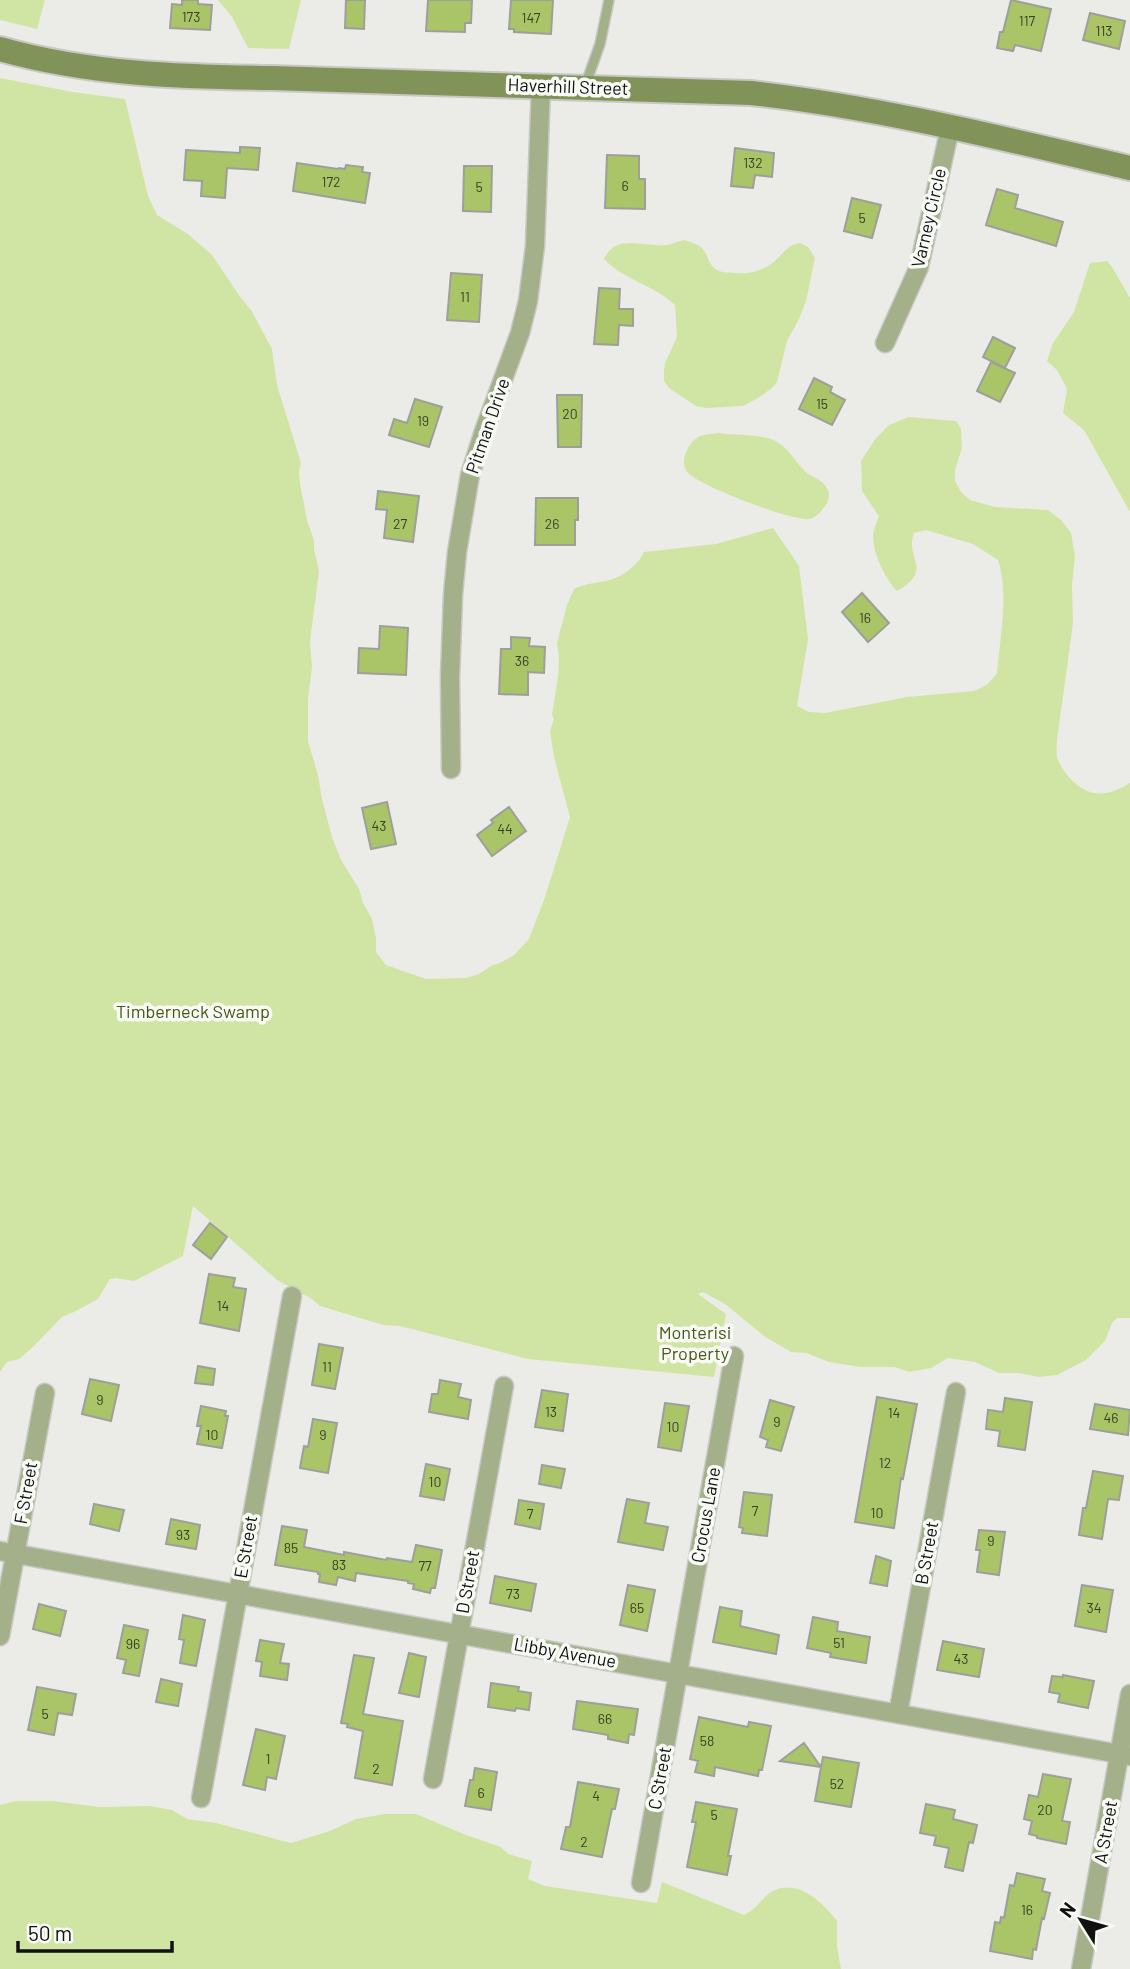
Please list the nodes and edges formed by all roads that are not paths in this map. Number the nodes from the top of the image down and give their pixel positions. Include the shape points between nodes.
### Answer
1 (609, 0) edge
2 (0, 49) edge
3 (541, 86) junction
4 (584, 88) junction
5 (950, 128) junction
6 (1130, 168) edge
7 (885, 343) dead end
8 (451, 769) dead end
9 (292, 1296) dead end
10 (734, 1356) dead end
11 (503, 1386) dead end
12 (45, 1392) dead end
13 (956, 1392) dead end
14 (8, 1553) edge
15 (237, 1594) junction
16 (459, 1634) junction
17 (0, 1636) edge
18 (678, 1674) junction
19 (1130, 1694) edge
20 (898, 1714) junction
21 (1125, 1755) edge
22 (433, 1779) dead end
23 (201, 1798) dead end
24 (641, 1883) dead end
25 (1081, 1969) edge

1 - 4 lane
2 - 3 street, Haverhill Street via 79,67 206,78
3 - 4 street, Haverhill Street
3 - 8 street, Pitman Drive via 535,246 528,301 470,475 458,541 450,677
4 - 5 street, Haverhill Street via 772,96
5 - 6 street, Haverhill Street
5 - 7 street, Varney Circle via 919,267
9 - 15 street, E Street
10 - 18 street, Crocus Lane
11 - 16 street, D Street
12 - 14 street, F Street
13 - 20 street, B Street
14 - 15 street, Libby Avenue
14 - 17 street, F Street
15 - 16 street, Libby Avenue
15 - 23 street, E Street
16 - 18 street, Libby Avenue
16 - 22 street, D Street
18 - 20 street, Libby Avenue
18 - 24 street, C Street
19 - 21 street, A Street
20 - 21 street, Libby Avenue
21 - 25 street, A Street

